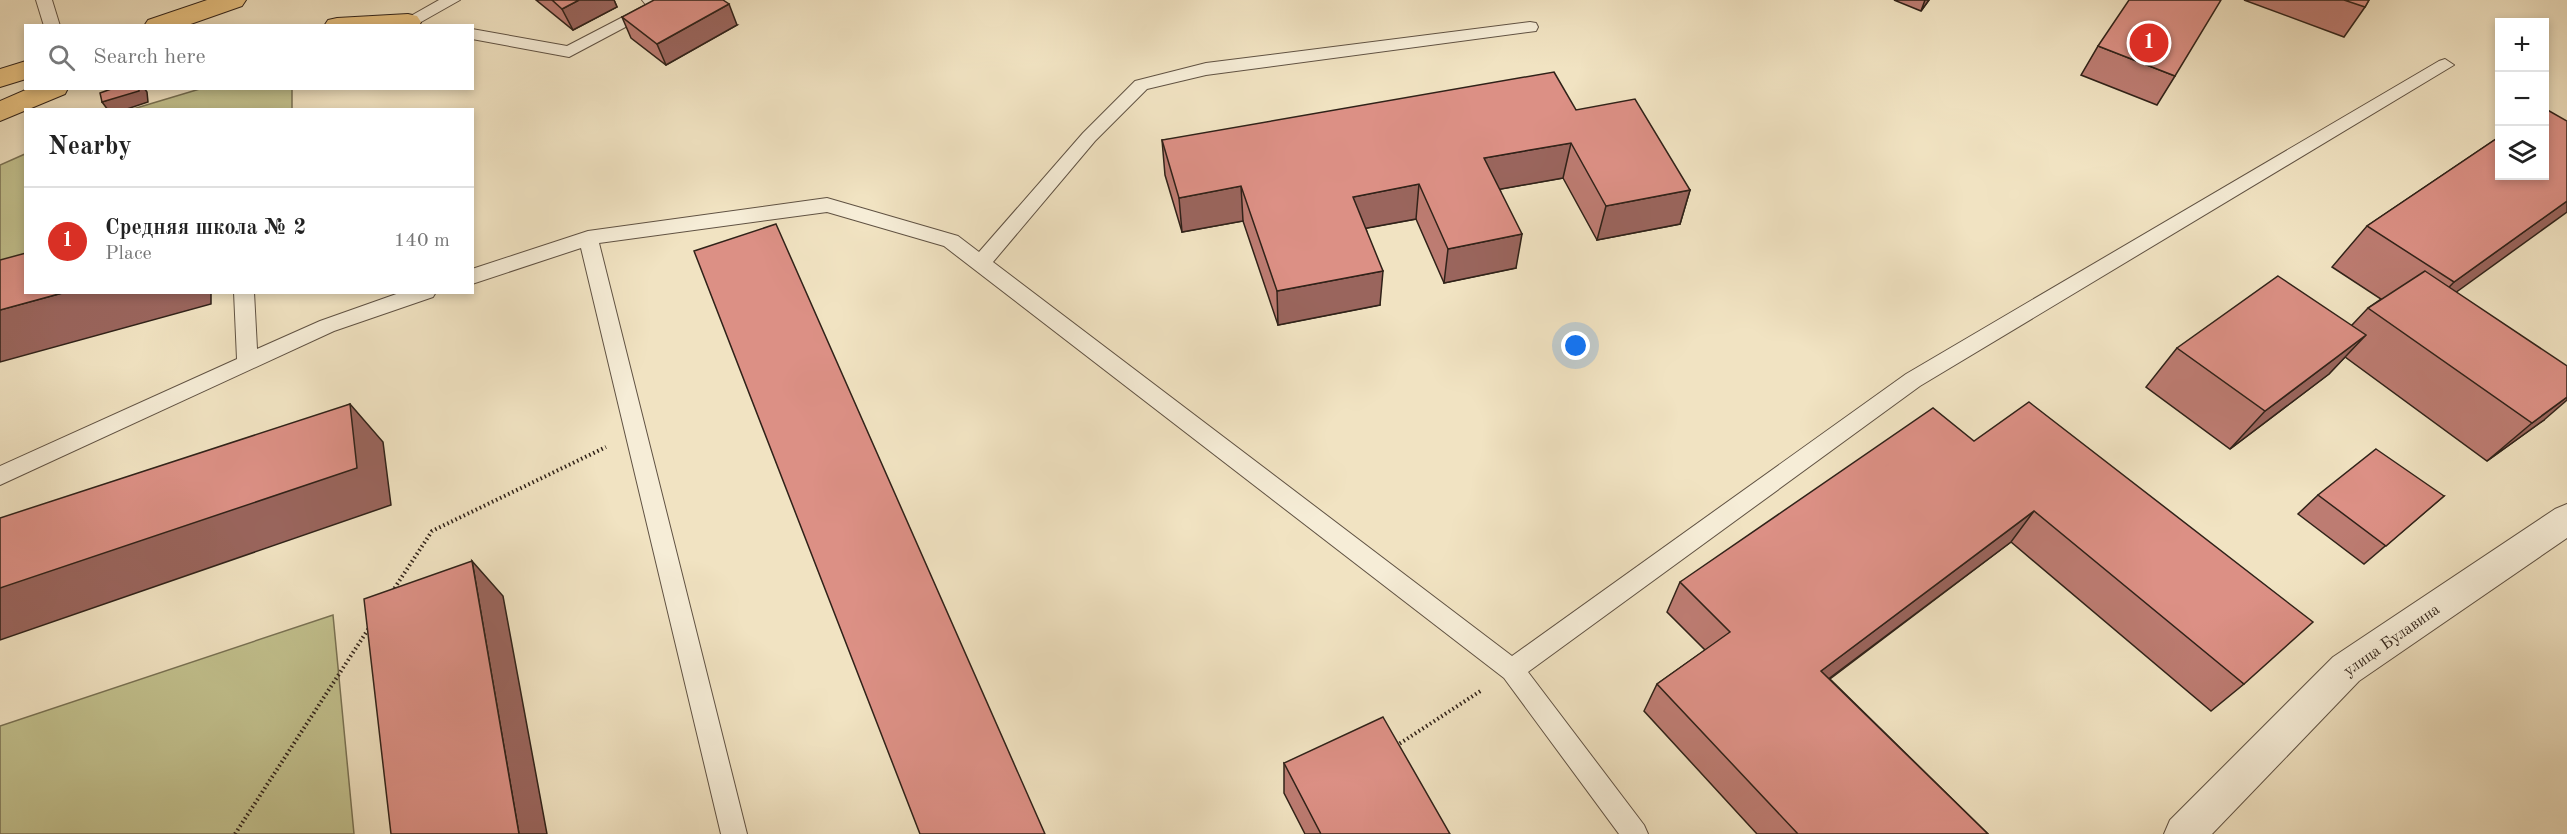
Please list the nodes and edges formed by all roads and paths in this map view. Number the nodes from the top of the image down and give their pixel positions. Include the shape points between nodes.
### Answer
1 (44, 0) edge
2 (233, 0) edge
3 (248, 0) edge
4 (452, 0) edge
5 (650, 0) edge
6 (51, 24) edge
7 (163, 24) edge
8 (204, 24) edge
9 (418, 24) edge
10 (1530, 27) dead end
11 (474, 34) edge
12 (2445, 65) dead end
13 (24, 71) edge
14 (0, 78) edge
15 (50, 90) edge
16 (0, 112) edge
17 (588, 238) junction
18 (981, 263) junction
19 (474, 276) edge
20 (244, 294) edge
21 (420, 294) edge
22 (247, 363) junction
23 (636, 433) junction
24 (0, 476) edge
25 (2567, 519) edge
26 (387, 600) edge
27 (375, 619) edge
28 (1512, 670) junction
29 (1391, 749) edge
30 (235, 834) edge
31 (734, 834) edge
32 (1635, 834) edge
33 (2184, 834) edge

1 - 6 lane
2 - 7 main road
3 - 8 main road
4 - 9 lane
5 - 11 lane via 657,6 569,52
10 - 18 lane via 1206,69 1141,85 1089,137
12 - 28 lane via 1913,380
13 - 14 main road
15 - 16 main road
17 - 18 lane via 827,205 951,241
17 - 19 lane
17 - 23 lane
18 - 28 lane
20 - 22 lane
21 - 22 lane via 327,326
22 - 24 lane
23 - 26 path via 432,531
23 - 31 lane
25 - 33 street, улица Булавина via 2346,669
27 - 30 path
28 - 29 path
28 - 32 lane

